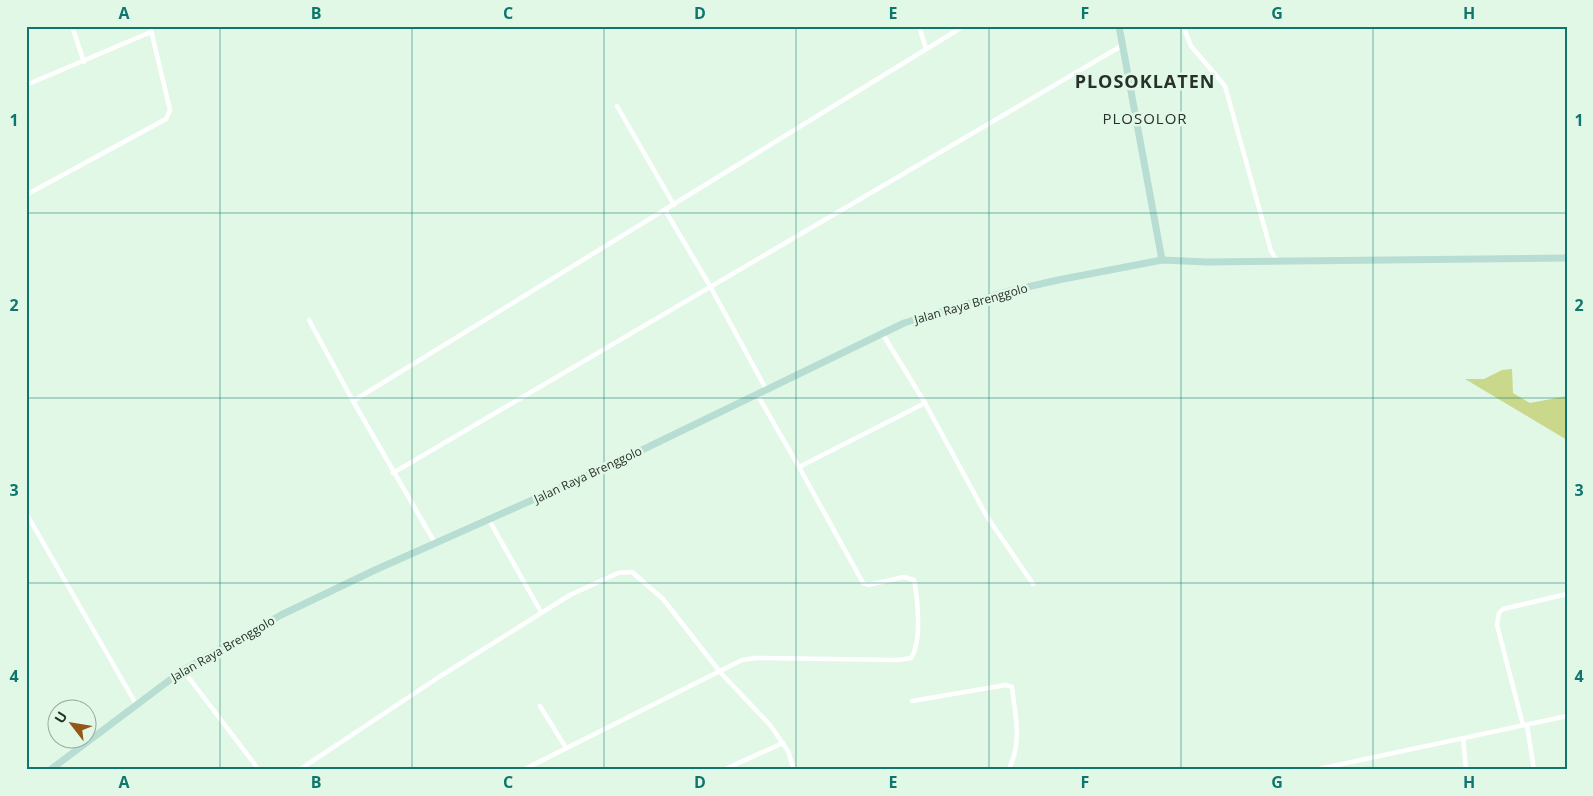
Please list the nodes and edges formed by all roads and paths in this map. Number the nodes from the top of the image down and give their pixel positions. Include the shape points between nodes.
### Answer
1 (72, 26) edge
2 (919, 26) edge
3 (964, 26) edge
4 (1119, 26) edge
5 (1183, 26) edge
6 (151, 29) edge
7 (1123, 45) junction
8 (926, 49) junction
9 (84, 62) junction
10 (26, 85) edge
11 (617, 106) dead end
12 (26, 195) edge
13 (674, 205) junction
14 (665, 210) junction
15 (1567, 258) edge
16 (1162, 260) junction
17 (1277, 261) junction
18 (710, 286) junction
19 (309, 320) dead end
20 (882, 333) junction
21 (766, 389) junction
22 (757, 394) junction
23 (353, 401) junction
24 (925, 403) junction
25 (799, 468) junction
26 (393, 473) junction
27 (26, 513) edge
28 (488, 520) junction
29 (435, 543) junction
30 (1032, 584) dead end
31 (1567, 594) edge
32 (541, 612) junction
33 (183, 670) junction
34 (720, 672) junction
35 (912, 701) dead end
36 (136, 704) junction
37 (540, 706) dead end
38 (1567, 716) edge
39 (1525, 725) junction
40 (1463, 738) junction
41 (783, 743) junction
42 (566, 748) junction
43 (50, 770) edge
44 (259, 770) edge
45 (298, 770) edge
46 (523, 770) edge
47 (724, 770) edge
48 (794, 770) edge
49 (1008, 770) edge
50 (1314, 770) edge
51 (1466, 770) edge
52 (1534, 770) edge

1 - 9 street
2 - 8 street
3 - 8 street
4 - 7 main road
5 - 17 street via 1191,46 1225,86
6 - 9 street
6 - 12 street via 170,110 166,119
7 - 16 main road
7 - 18 street
8 - 13 street
9 - 10 street
11 - 13 street
13 - 14 street
14 - 18 street
14 - 23 street
15 - 17 main road, Jalan Raya Brenggolo
16 - 17 main road, Jalan Raya Brenggolo
16 - 20 main road, Jalan Raya Brenggolo via 1006,292 929,314
18 - 21 street
18 - 26 street
19 - 23 street
20 - 21 main road, Jalan Raya Brenggolo
20 - 24 street
21 - 22 main road, Jalan Raya Brenggolo
22 - 25 street
22 - 28 main road, Jalan Raya Brenggolo
23 - 26 street
24 - 25 street
24 - 30 street via 986,515
25 - 34 street via 864,583 868,585 904,577 914,580 918,614 914,654 900,660 756,658 742,660
26 - 29 street
27 - 36 street
28 - 29 main road, Jalan Raya Brenggolo
28 - 32 street
29 - 33 main road, Jalan Raya Brenggolo via 281,616
31 - 39 street via 1503,609 1499,613 1498,631
32 - 34 street via 618,573 632,572 663,599
32 - 45 street
33 - 36 main road, Jalan Raya Brenggolo
33 - 44 street
34 - 41 street
34 - 42 street
35 - 49 street via 1006,685 1012,687 1018,744
36 - 43 main road, Jalan Raya Brenggolo
37 - 42 street
38 - 39 street
39 - 40 street
39 - 52 street
40 - 50 street
40 - 51 street
41 - 47 street
41 - 48 street
42 - 46 street

